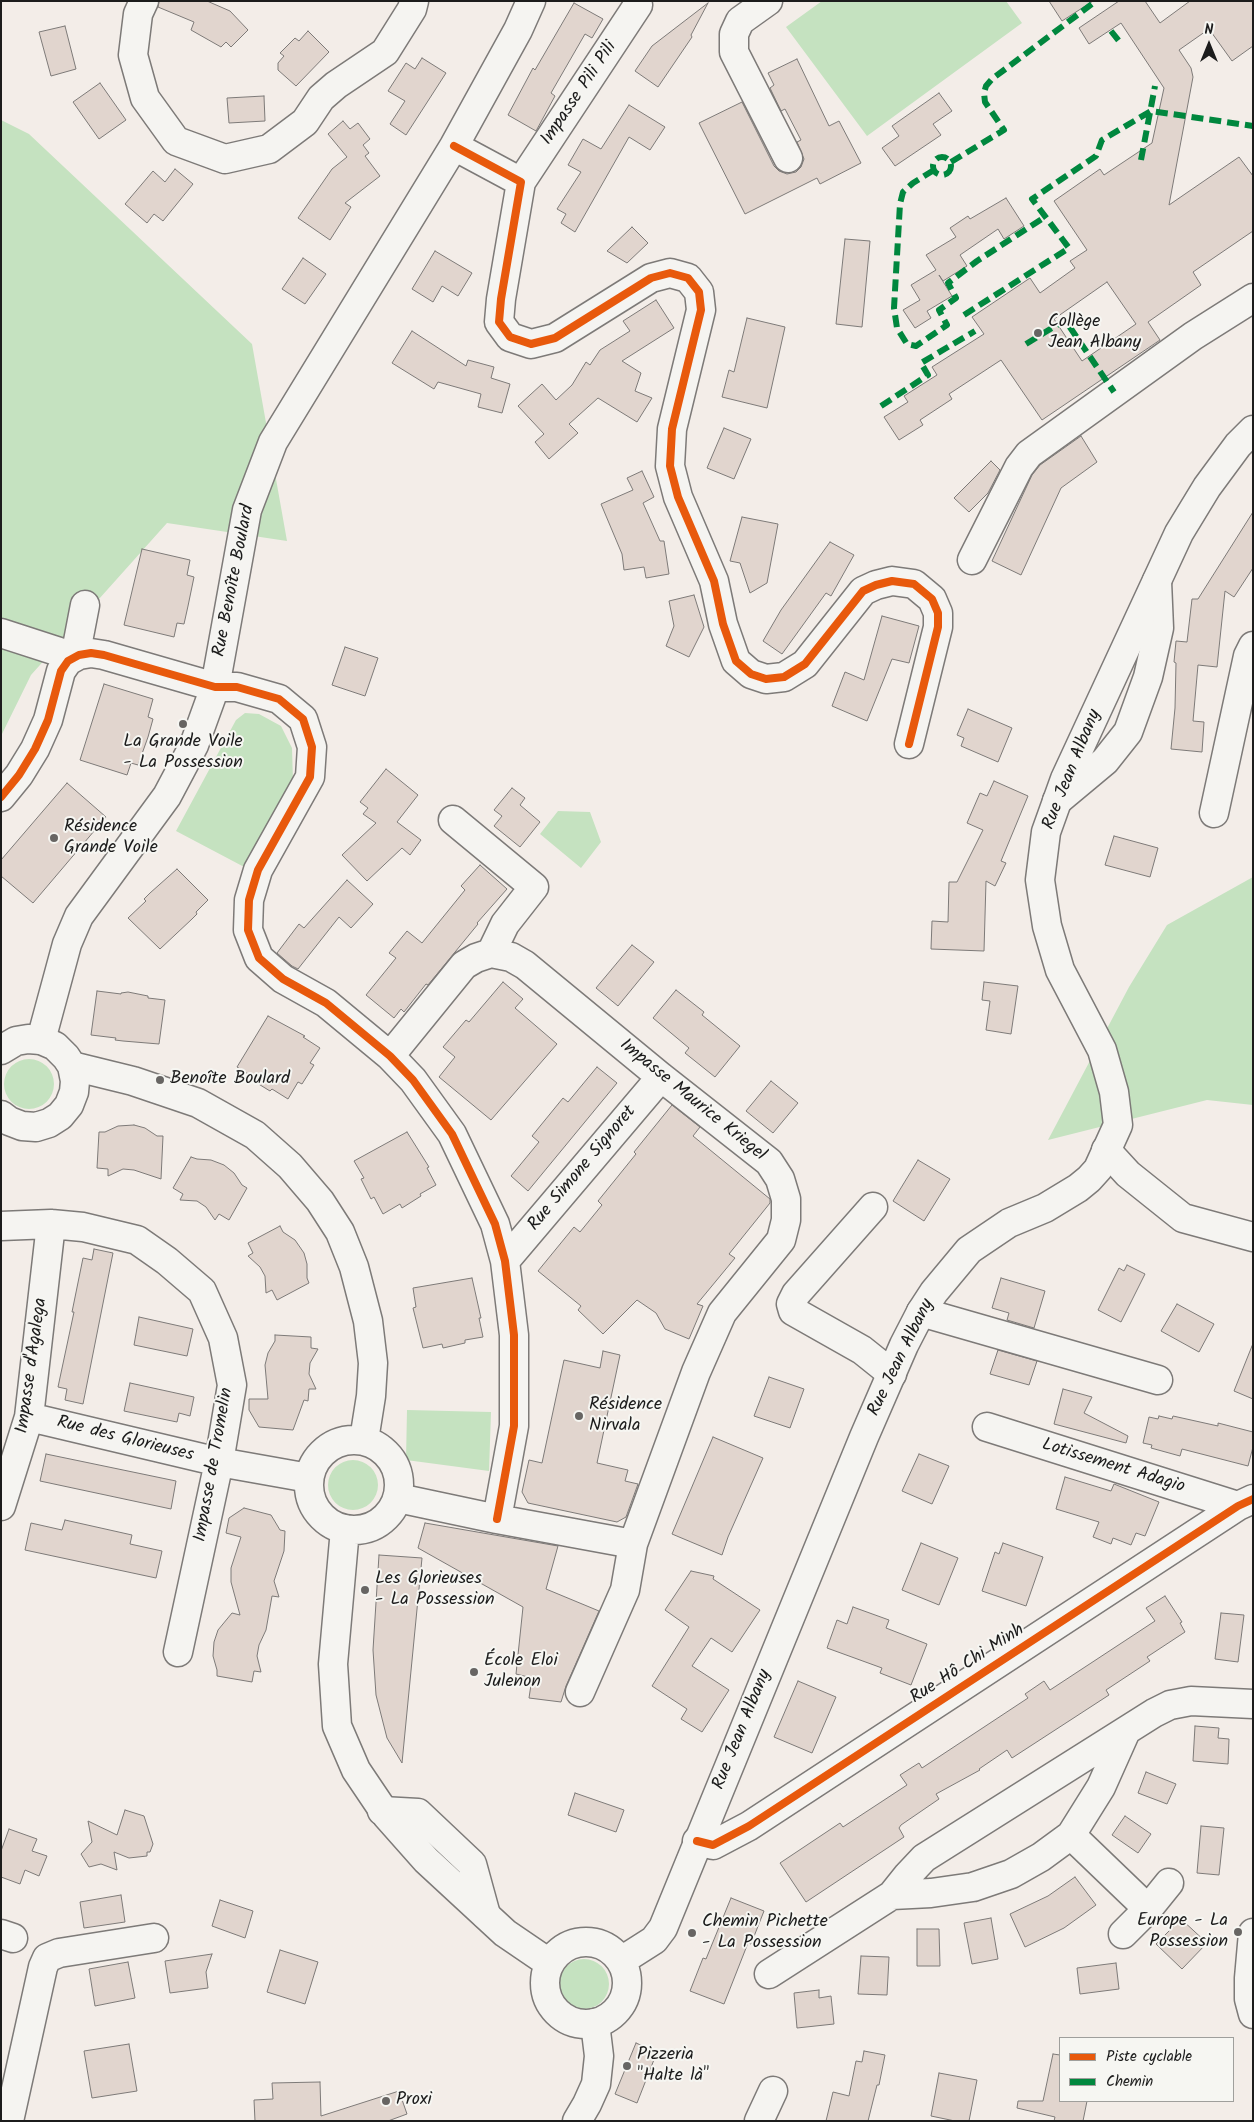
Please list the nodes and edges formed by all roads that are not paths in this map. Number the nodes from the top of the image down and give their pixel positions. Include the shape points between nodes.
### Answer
1 (144, 1) edge
2 (414, 1) edge
3 (531, 1) edge
4 (768, 1) edge
5 (638, 5) dead end
6 (454, 146) junction
7 (788, 158) dead end
8 (521, 182) junction
9 (1253, 298) edge
10 (1253, 430) edge
11 (972, 560) dead end
12 (1157, 581) junction
13 (85, 605) dead end
14 (1, 633) edge
15 (1253, 646) edge
16 (75, 657) junction
17 (215, 687) junction
18 (908, 744) dead end
19 (1, 797) edge
20 (1057, 801) junction
21 (1214, 813) dead end
22 (453, 820) dead end
23 (491, 953) junction
24 (41, 1040) junction
25 (1, 1050) edge
26 (390, 1056) junction
27 (72, 1066) junction
28 (660, 1076) junction
29 (133, 1081) junction
30 (74, 1092) junction
31 (1, 1115) edge
32 (1106, 1150) junction
33 (873, 1207) dead end
34 (51, 1224) junction
35 (1, 1226) edge
36 (1253, 1238) edge
37 (505, 1261) junction
38 (921, 1312) junction
39 (892, 1374) junction
40 (1158, 1380) dead end
41 (29, 1417) junction
42 (987, 1428) dead end
43 (364, 1440) junction
44 (219, 1462) junction
45 (309, 1478) junction
46 (398, 1498) junction
47 (1245, 1503) edge
48 (1, 1506) edge
49 (496, 1520) junction
50 (344, 1529) junction
51 (633, 1544) junction
52 (178, 1652) dead end
53 (580, 1692) dead end
54 (1253, 1704) edge
55 (1126, 1731) junction
56 (1071, 1834) junction
57 (697, 1841) junction
58 (1169, 1883) dead end
59 (892, 1895) junction
60 (1148, 1909) junction
61 (1253, 1933) edge
62 (1124, 1934) dead end
63 (154, 1938) dead end
64 (621, 1961) junction
65 (549, 1964) junction
66 (769, 1974) dead end
67 (1253, 2014) edge
68 (594, 2023) junction
69 (774, 2091) dead end
70 (9, 2121) edge
71 (577, 2121) edge
72 (759, 2121) edge

1 - 2 street via 138,14 133,55 145,98 176,142 226,159 269,149 305,122 321,98 385,52
3 - 6 street, Rue Benoîte Boulard
4 - 7 street via 740,21 734,34 734,52
5 - 8 street, Impasse Pili Pili
6 - 8 street
6 - 17 street, Rue Benoîte Boulard via 273,442 247,510
8 - 18 street via 499,322 510,337 531,344 555,338 651,278 670,273 688,278 699,292 701,310 672,429 670,466 678,497 714,581 723,624 736,661 751,674 766,678 784,677 805,664 863,591 876,585 892,581 914,584 932,599 938,613 938,628
9 - 11 street via 1192,336 1029,454 1019,467
10 - 12 street, Rue Jean Albany via 1207,487 1179,533
12 - 20 street, Rue Jean Albany
12 - 20 street via 1158,628 1148,677 1128,732 1105,761
13 - 16 street
14 - 16 street
15 - 21 street via 1248,656
16 - 17 street via 91,653 104,655
16 - 19 street via 61,671 48,720 35,749
17 - 24 street, Rue Benoîte Boulard via 194,745 167,796 79,916 67,944
17 - 26 street via 237,687 279,699 303,720 312,747 310,777 258,870 249,900 248,930 260,958 283,979 326,1003
20 - 32 street, Rue Jean Albany via 1046,832 1040,880 1047,926 1060,970 1102,1050 1114,1092 1118,1125
22 - 23 street via 534,887 505,924
23 - 26 street via 464,965
23 - 28 street, Impasse Maurice Kriegel via 511,957 526,965
24 - 25 street via 16,1041
24 - 27 street via 55,1046
26 - 37 street via 413,1080 452,1134 495,1224
27 - 29 street
27 - 30 street
28 - 37 street, Rue Simone Signoret
28 - 51 street, Impasse Maurice Kriegel via 769,1162 780,1179 786,1199 786,1220 781,1240 722,1313 696,1372
29 - 30 street via 103,1084
29 - 43 street via 198,1103 255,1135 290,1166 340,1232 354,1267 368,1321 373,1363
30 - 31 street via 60,1116 48,1123 22,1126
32 - 36 street via 1128,1174 1183,1218
32 - 38 street, Rue Jean Albany via 1098,1169 1078,1188 1045,1208 1009,1223 969,1250
33 - 39 street via 796,1294 791,1304 793,1311 862,1350
34 - 35 street, Impasse de Tromelin
34 - 41 street, Impasse d'Agalega
34 - 44 street, Impasse de Tromelin via 83,1227 137,1240 202,1291 223,1338 232,1385
37 - 49 street via 514,1336 514,1426
38 - 39 street, Rue Jean Albany
38 - 40 street
39 - 57 street, Rue Jean Albany
41 - 44 street, Rue des Glorieuses
41 - 48 street, Impasse d'Agalega
42 - 47 street, Lotissement Adagio
43 - 45 street via 349,1439 335,1443 322,1452
43 - 46 street via 389,1455 397,1468
44 - 45 street, Rue des Glorieuses
44 - 52 street, Impasse de Tromelin
45 - 50 street via 311,1498 321,1516
46 - 49 street
46 - 50 street via 387,1515 371,1527
47 - 57 street, Rue Hô Chi Minh via 749,1826 713,1845
49 - 51 street
50 - 65 street via 333,1664 337,1726 356,1770 382,1811 426,1860 519,1944
51 - 53 street, Impasse Maurice Kriegel via 625,1590
54 - 55 street via 1191,1701 1170,1704
55 - 56 street via 1101,1787
55 - 59 street via 924,1858
56 - 59 street via 1041,1857 1010,1874 974,1887
56 - 60 street
57 - 64 street, Rue Jean Albany via 663,1928 654,1940
58 - 60 street
59 - 66 street
60 - 62 street
61 - 67 street via 1249,1978
63 - 70 street via 60,1953 47,1958
64 - 65 street via 602,1945 584,1942 566,1946
64 - 68 street via 626,1973 624,1999 612,2014
65 - 68 street via 544,1976 545,1990 557,2013 581,2024
68 - 71 street via 599,2056 596,2084
69 - 72 street

